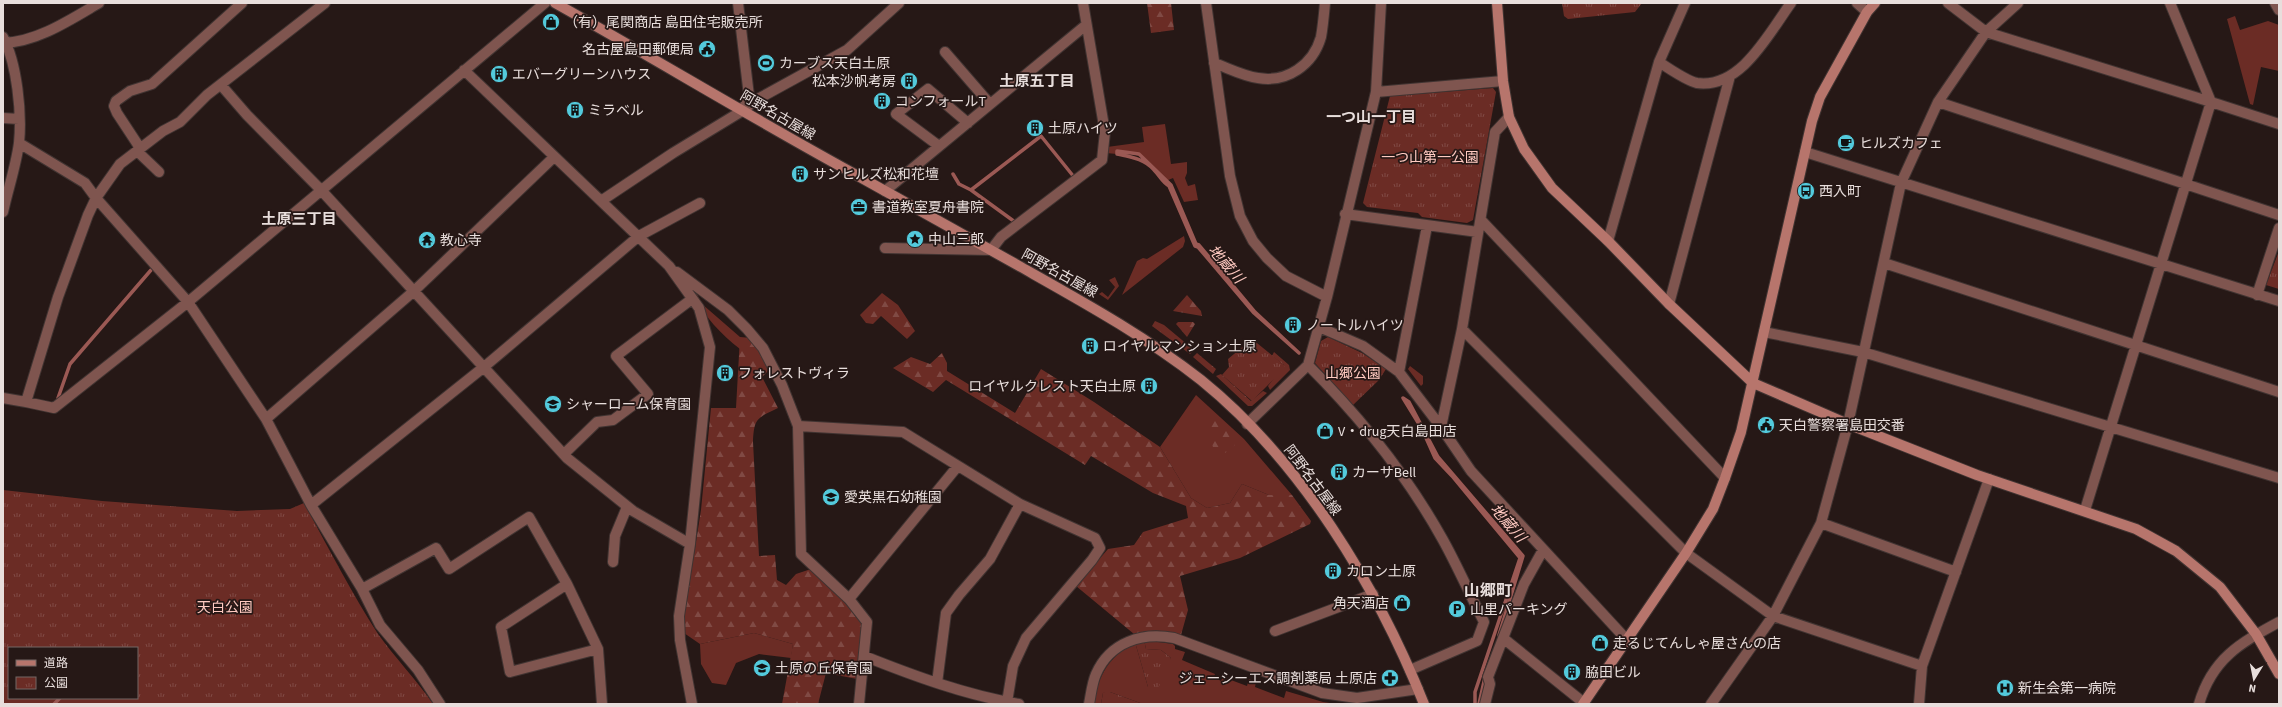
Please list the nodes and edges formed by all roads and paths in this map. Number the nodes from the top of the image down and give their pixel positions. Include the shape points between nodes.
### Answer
1 (99, 3) edge
2 (242, 3) edge
3 (545, 3) edge
4 (555, 3) edge
5 (738, 3) edge
6 (899, 3) edge
7 (1083, 3) edge
8 (1206, 3) edge
9 (1325, 3) edge
10 (1381, 3) edge
11 (1497, 3) edge
12 (1686, 3) edge
13 (1791, 3) edge
14 (1858, 3) edge
15 (1875, 3) edge
16 (1948, 3) edge
17 (2018, 3) edge
18 (2170, 3) edge
19 (2275, 3) edge
20 (319, 5) edge
21 (2279, 10) edge
22 (1867, 12) junction
23 (1086, 25) junction
24 (1986, 32) junction
25 (4, 41) edge
26 (945, 52) dead end
27 (1659, 62) junction
28 (1214, 63) junction
29 (464, 70) junction
30 (1730, 76) junction
31 (1503, 81) junction
32 (221, 85) junction
33 (1376, 92) junction
34 (1938, 102) junction
35 (2210, 102) junction
36 (990, 104) junction
37 (742, 112) junction
38 (1509, 117) junction
39 (3, 118) edge
40 (19, 119) junction
41 (968, 123) junction
42 (2279, 124) edge
43 (19, 143) junction
44 (939, 146) junction
45 (138, 150) junction
46 (1805, 152) junction
47 (554, 157) junction
48 (159, 172) dead end
49 (1901, 183) junction
50 (2186, 183) junction
51 (321, 190) junction
52 (885, 191) junction
53 (5, 192) edge
54 (96, 198) junction
55 (601, 200) junction
56 (700, 203) dead end
57 (3, 212) edge
58 (1346, 214) junction
59 (2279, 215) edge
60 (1481, 220) junction
61 (1427, 226) junction
62 (2279, 228) edge
63 (1478, 232) junction
64 (639, 236) junction
65 (1608, 241) junction
66 (885, 248) dead end
67 (992, 250) junction
68 (1884, 264) junction
69 (2162, 265) junction
70 (669, 266) junction
71 (414, 292) junction
72 (2257, 295) junction
73 (1327, 297) junction
74 (692, 299) junction
75 (2279, 301) edge
76 (188, 302) junction
77 (1669, 304) junction
78 (1319, 327) junction
79 (1462, 329) junction
80 (1764, 332) junction
81 (2137, 346) junction
82 (1863, 352) junction
83 (1308, 365) junction
84 (484, 367) junction
85 (1399, 372) junction
86 (1753, 383) junction
87 (2279, 392) edge
88 (3, 398) edge
89 (26, 402) junction
90 (266, 419) junction
91 (1247, 424) junction
92 (1848, 424) junction
93 (798, 426) junction
94 (1440, 427) junction
95 (2112, 427) junction
96 (564, 454) junction
97 (957, 467) junction
98 (1725, 478) junction
99 (2279, 478) edge
100 (1988, 479) junction
101 (1020, 504) junction
102 (311, 505) junction
103 (627, 507) junction
104 (2085, 510) junction
105 (1821, 523) junction
106 (690, 544) junction
107 (1543, 550) junction
108 (1686, 553) junction
109 (613, 562) dead end
110 (1956, 572) junction
111 (567, 584) junction
112 (362, 589) junction
113 (1374, 594) junction
114 (849, 599) junction
115 (1773, 616) junction
116 (2279, 622) edge
117 (1275, 631) dead end
118 (2256, 634) junction
119 (1503, 638) junction
120 (1626, 639) junction
121 (598, 648) junction
122 (864, 656) junction
123 (1922, 666) junction
124 (1410, 670) junction
125 (2279, 674) edge
126 (937, 683) junction
127 (1418, 689) junction
128 (1007, 702) junction
129 (440, 704) edge
130 (602, 704) edge
131 (690, 704) edge
132 (859, 704) edge
133 (1019, 704) edge
134 (1089, 704) edge
135 (1424, 704) edge
136 (1485, 704) edge
137 (1584, 704) edge
138 (1711, 704) edge
139 (1919, 704) edge
140 (2199, 704) edge

1 - 25 street via 66,23 34,36
2 - 45 street via 152,84 130,91 116,101 114,106 117,113
3 - 29 street
4 - 37 street, 阿野名古屋線
5 - 37 street via 749,96
6 - 37 street via 847,50 756,100
7 - 23 street
8 - 28 street
9 - 28 street via 1321,37 1313,56 1298,71 1279,78 1257,78
10 - 33 street
11 - 31 street
12 - 27 street
13 - 30 street via 1743,67
14 - 22 street
15 - 22 street
16 - 24 street
17 - 24 street
18 - 35 street
19 - 21 street
20 - 32 street
22 - 46 street via 1820,97
23 - 36 street
23 - 67 street via 1105,132 1102,160 1001,237
24 - 34 street
24 - 35 street
25 - 40 street via 15,80
26 - 36 street
27 - 30 street via 1696,83 1721,81
27 - 65 street
28 - 73 street via 1230,176 1240,216 1253,241 1286,276
29 - 47 street
29 - 51 street
30 - 77 street
31 - 33 street
31 - 38 street
32 - 45 street via 180,122
32 - 51 street
33 - 58 street
34 - 49 street
34 - 50 street
35 - 42 street
35 - 50 street
36 - 41 street
37 - 52 street, 阿野名古屋線
37 - 55 street
38 - 60 street via 1495,132
38 - 65 street via 1524,150 1552,188
39 - 40 street
40 - 43 street
41 - 44 street
41 - 44 street via 928,88 896,114
43 - 53 street
43 - 54 street via 85,183
44 - 52 street
45 - 48 street
45 - 54 street via 120,164
46 - 49 street
46 - 80 street
47 - 55 street
47 - 71 street
49 - 68 street
49 - 69 street
50 - 59 street
50 - 69 street
51 - 71 street
51 - 76 street
52 - 67 street, 阿野名古屋線
53 - 57 street
54 - 76 street
54 - 89 street via 58,297
55 - 64 street
56 - 64 street
58 - 61 street
58 - 73 street
60 - 63 street
60 - 98 street
61 - 63 street
61 - 85 street
62 - 72 street
63 - 79 street
64 - 70 street
64 - 84 street
65 - 77 street
66 - 67 street
67 - 91 street, 阿野名古屋線 via 1089,304 1158,348 1201,380
68 - 81 street
68 - 82 street
69 - 72 street
69 - 81 street
70 - 74 street
70 - 93 street via 728,310 763,348 782,384
71 - 84 street
71 - 90 street
72 - 75 street
73 - 78 street
74 - 96 street via 616,356 648,394 614,420 598,422
74 - 106 street via 698,308 710,347
76 - 89 street via 54,408
76 - 90 street
77 - 86 street
78 - 83 street
78 - 85 street via 1363,346
79 - 94 street
79 - 108 street
80 - 82 street
80 - 86 street
81 - 87 street
81 - 95 street
82 - 92 street
82 - 95 street
83 - 91 street
83 - 124 street via 1348,405 1411,488 1443,540 1484,622 1477,640
84 - 96 street
84 - 102 street
85 - 94 street
86 - 92 street
86 - 98 street via 1741,432
88 - 89 street
90 - 102 street
91 - 113 street, 阿野名古屋線 via 1276,454 1333,530
92 - 100 street
92 - 105 street
93 - 97 street via 903,432
93 - 114 street via 801,554
94 - 107 street via 1470,471
95 - 99 street
95 - 104 street
96 - 103 street
97 - 101 street
97 - 114 street
98 - 108 street via 1713,509
100 - 104 street
100 - 110 street
101 - 126 street via 990,559 946,613
101 - 128 street via 1095,538 1100,548 1026,638 1014,666
102 - 112 street
103 - 106 street
103 - 109 street via 615,536
104 - 118 street via 2136,529 2176,551 2220,587
105 - 110 street
105 - 115 street
106 - 131 street via 679,616
107 - 119 street via 1524,584
107 - 120 street
108 - 115 street
108 - 120 street
110 - 123 street
111 - 112 street via 529,517 449,569 436,548
111 - 121 street
111 - 121 street via 501,627 510,672
112 - 129 street via 380,625 418,670
113 - 117 street
113 - 124 street, 阿野名古屋線
114 - 122 street via 867,622
115 - 123 street
115 - 138 street
116 - 118 street
118 - 125 street
118 - 140 street via 2230,652 2215,667 2202,691
119 - 136 street via 1488,677 1490,684
119 - 137 street
120 - 137 street
121 - 130 street
122 - 126 street
122 - 132 street
123 - 139 street
124 - 127 street, 阿野名古屋線
126 - 128 street
127 - 134 street via 1357,698 1322,693 1174,638 1154,636 1132,640 1110,653 1096,674
127 - 135 street, 阿野名古屋線
128 - 133 street

